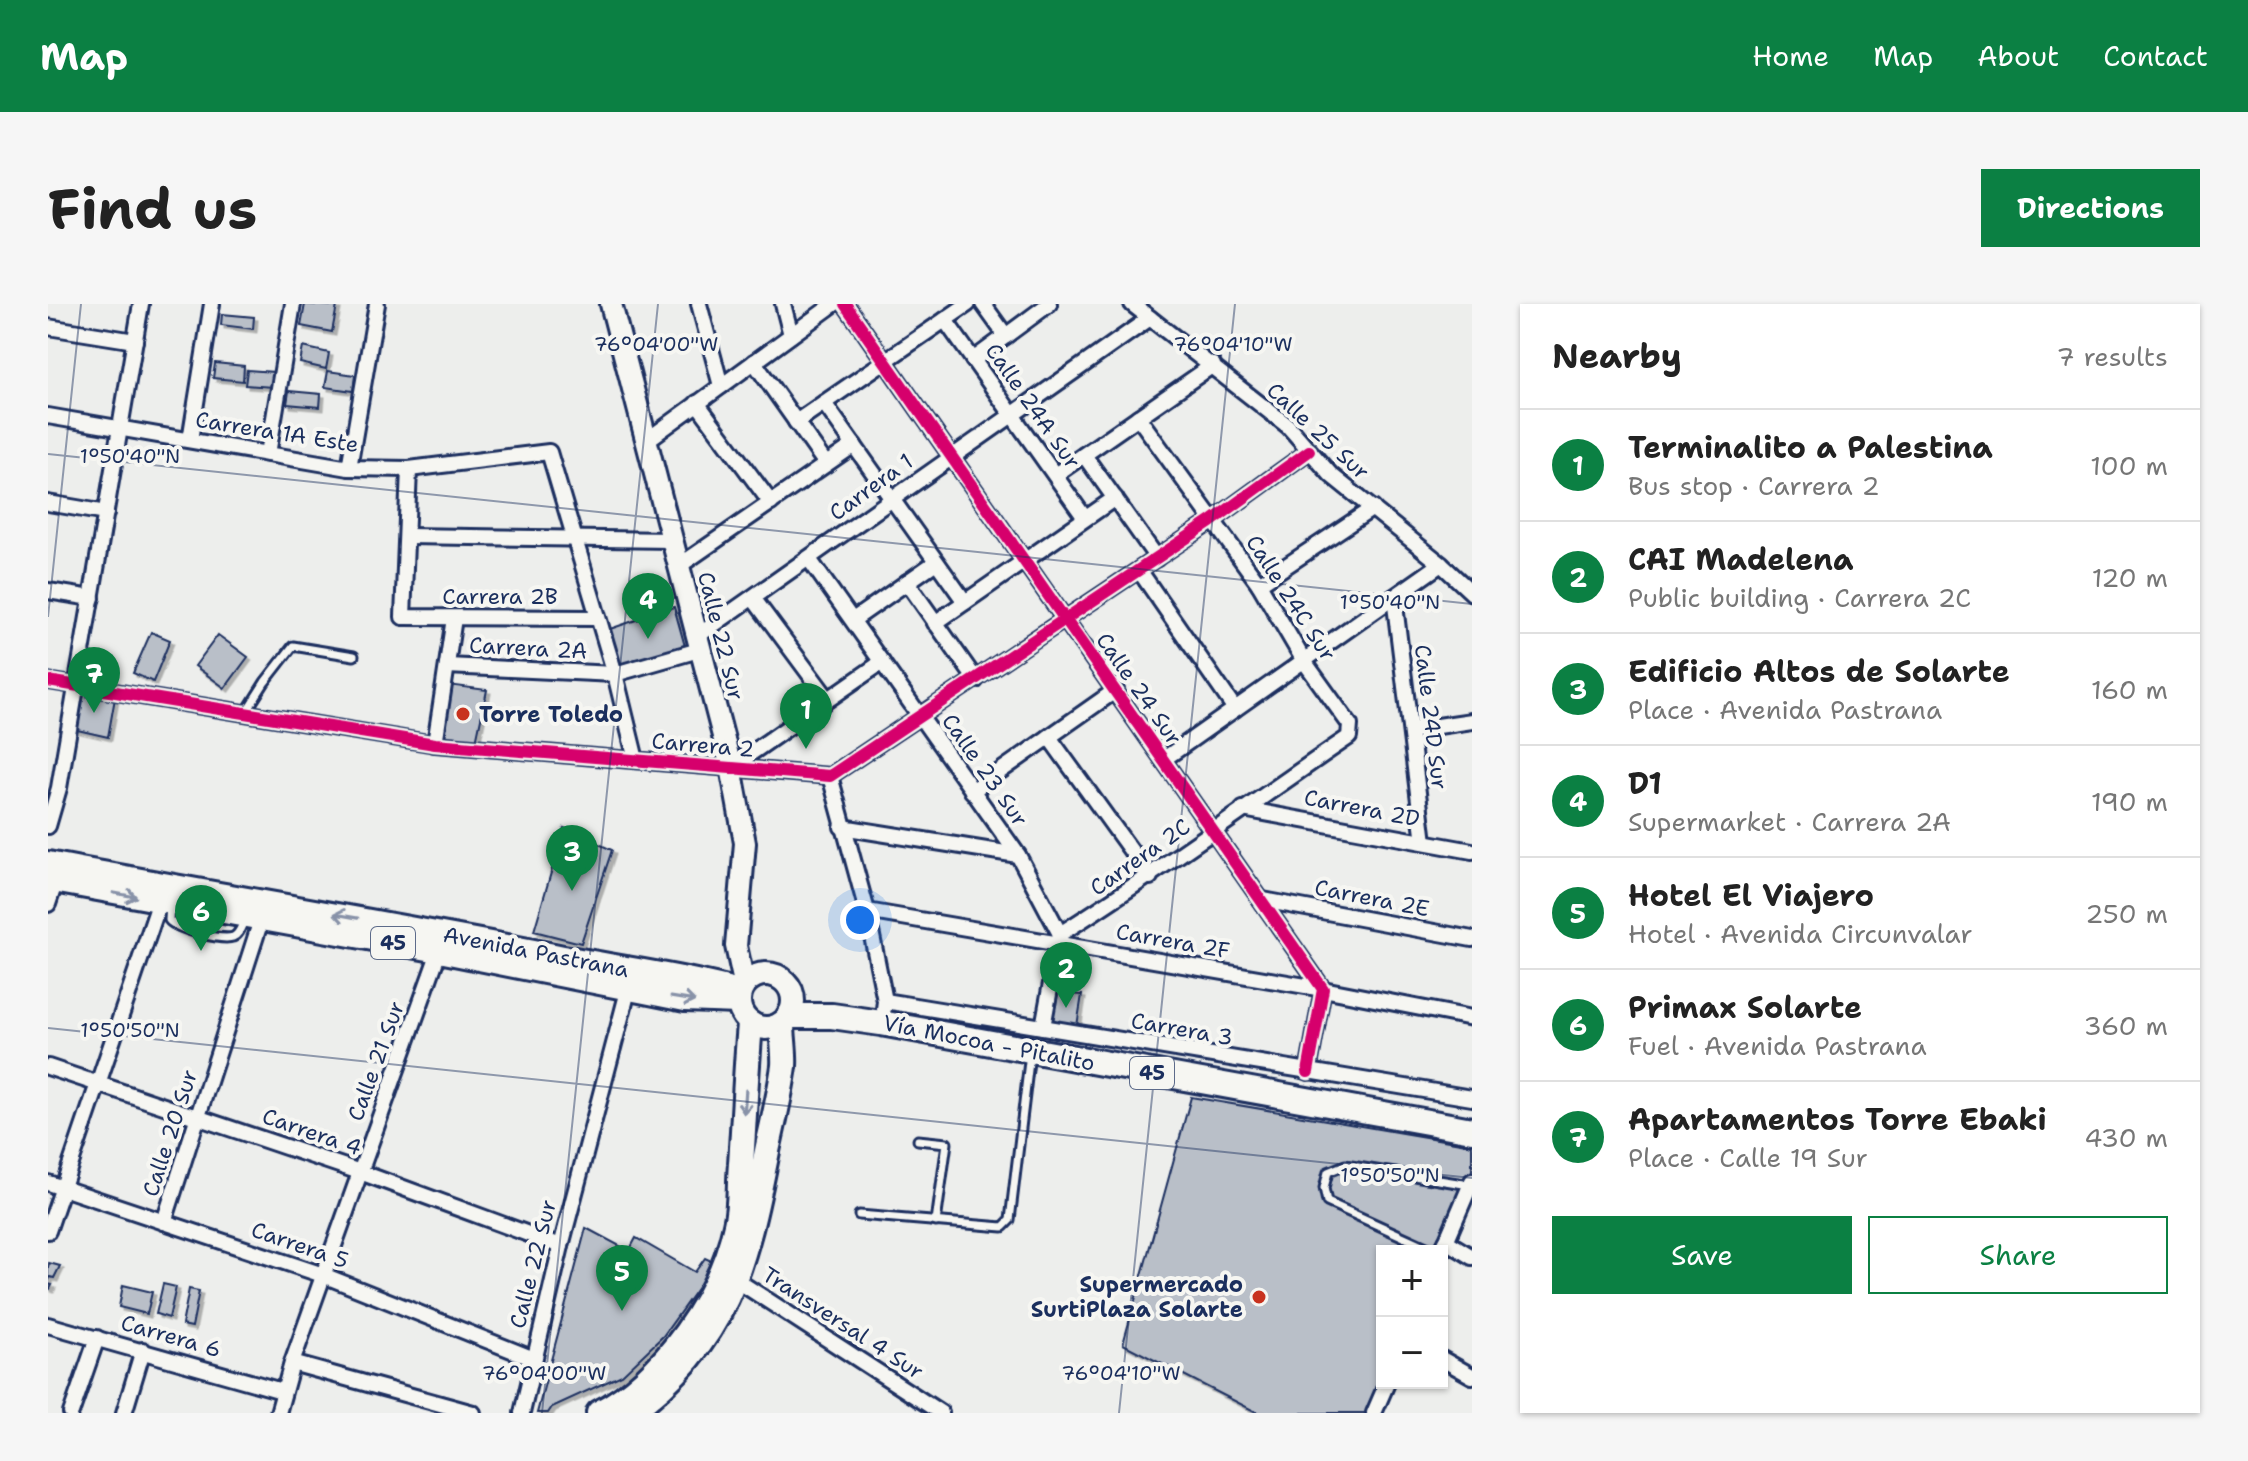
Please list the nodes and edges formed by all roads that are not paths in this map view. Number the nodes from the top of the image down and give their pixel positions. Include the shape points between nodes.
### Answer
1 (141, 304) edge
2 (212, 304) edge
3 (293, 304) edge
4 (377, 304) edge
5 (611, 304) edge
6 (699, 304) edge
7 (783, 304) edge
8 (834, 304) edge
9 (845, 304) edge
10 (968, 304) edge
11 (983, 304) edge
12 (1049, 304) edge
13 (1132, 304) edge
14 (1150, 318) junction
15 (945, 320) junction
16 (48, 327) edge
17 (791, 335) junction
18 (1006, 336) junction
19 (135, 341) junction
20 (973, 360) junction
21 (885, 361) junction
22 (754, 362) junction
23 (1213, 365) junction
24 (721, 386) junction
25 (697, 403) junction
26 (824, 403) junction
27 (48, 416) edge
28 (1011, 416) junction
29 (1138, 417) junction
30 (796, 422) junction
31 (121, 428) junction
32 (190, 440) junction
33 (646, 441) junction
34 (854, 445) junction
35 (1309, 451) junction
36 (268, 454) junction
37 (1084, 455) junction
38 (952, 456) junction
39 (826, 464) junction
40 (349, 468) junction
41 (409, 469) junction
42 (1055, 475) junction
43 (1115, 498) junction
44 (891, 500) junction
45 (48, 503) edge
46 (771, 503) junction
47 (1373, 508) junction
48 (106, 513) junction
49 (1085, 518) junction
50 (1212, 521) junction
51 (407, 536) junction
52 (575, 540) junction
53 (672, 540) junction
54 (1157, 558) junction
55 (809, 559) junction
56 (1025, 560) junction
57 (936, 562) junction
58 (1441, 564) junction
59 (679, 566) junction
60 (1139, 570) junction
61 (907, 582) junction
62 (1259, 584) junction
63 (48, 591) edge
64 (1472, 593) edge
65 (1394, 597) junction
66 (92, 598) junction
67 (753, 598) junction
68 (965, 602) junction
69 (454, 618) junction
70 (597, 618) junction
71 (1066, 619) junction
72 (853, 620) junction
73 (935, 623) junction
74 (697, 643) junction
75 (354, 656) dead end
76 (1304, 661) junction
77 (882, 662) junction
78 (447, 666) junction
79 (615, 674) junction
80 (976, 680) junction
81 (48, 681) edge
82 (76, 686) junction
83 (1116, 690) junction
84 (828, 699) junction
85 (1235, 709) junction
86 (244, 714) junction
87 (921, 717) junction
88 (1472, 721) edge
89 (1350, 725) joint
90 (1411, 730) junction
91 (1049, 737) junction
92 (435, 744) junction
93 (1164, 759) junction
94 (636, 760) junction
95 (731, 767) junction
96 (830, 776) junction
97 (972, 791) junction
98 (1243, 809) junction
99 (48, 826) edge
100 (842, 827) junction
101 (1213, 830) junction
102 (1424, 842) junction
103 (1472, 851) edge
104 (1018, 855) junction
105 (53, 872) edge
106 (1150, 877) junction
107 (165, 896) junction
108 (1263, 900) junction
109 (48, 904) edge
110 (867, 911) junction
111 (257, 913) junction
112 (1059, 939) junction
113 (1472, 939) edge
114 (442, 943) junction
115 (630, 980) junction
116 (744, 988) junction
117 (1323, 989) junction
118 (883, 1012) junction
119 (788, 1014) junction
120 (1472, 1018) edge
121 (750, 1024) junction
122 (1043, 1027) junction
123 (1030, 1051) junction
124 (48, 1067) edge
125 (1308, 1072) junction
126 (99, 1083) junction
127 (1472, 1098) edge
128 (198, 1117) junction
129 (1472, 1130) edge
130 (918, 1140) dead end
131 (360, 1172) junction
132 (1471, 1183) edge
133 (55, 1186) edge
134 (859, 1215) dead end
135 (164, 1222) junction
136 (936, 1222) junction
137 (48, 1231) edge
138 (1434, 1245) edge
139 (1442, 1245) edge
140 (561, 1246) junction
141 (1448, 1250) edge
142 (1472, 1257) edge
143 (323, 1275) junction
144 (729, 1275) junction
145 (48, 1325) edge
146 (97, 1338) junction
147 (143, 1350) junction
148 (534, 1359) junction
149 (1448, 1362) edge
150 (292, 1363) junction
151 (1472, 1376) edge
152 (1384, 1389) edge
153 (282, 1391) junction
154 (919, 1399) junction
155 (71, 1413) edge
156 (124, 1413) edge
157 (278, 1413) edge
158 (473, 1413) edge
159 (522, 1413) edge
160 (599, 1413) edge
161 (628, 1413) edge
162 (910, 1413) edge
163 (941, 1413) edge
164 (1374, 1413) edge

1 - 19 street
2 - 32 street
3 - 36 street
4 - 40 street
5 - 33 main road, Calle 22 Sur
6 - 24 street
7 - 17 street
8 - 17 street
9 - 21 street, Calle 24 Sur
10 - 15 street
11 - 18 street
12 - 18 street
13 - 14 street, Calle 25 Sur
14 - 23 street, Calle 25 Sur
14 - 28 street, Carrera 1
15 - 20 street, Calle 24A Sur
15 - 21 street
16 - 19 street
17 - 22 street
18 - 20 street
19 - 31 street
20 - 28 street, Calle 24A Sur
21 - 26 street
21 - 38 street, Calle 24 Sur
22 - 24 street
22 - 30 street
23 - 29 street
23 - 35 street, Calle 25 Sur via 1288,426
24 - 25 street
25 - 33 street
25 - 46 street
26 - 30 street
26 - 34 street
27 - 31 street, Carrera 1A Este
28 - 38 street, Carrera 1
28 - 42 street, Calle 24A Sur
29 - 37 street
29 - 50 street, Calle 24C Sur
30 - 39 street
31 - 32 street, Carrera 1A Este
31 - 48 street
32 - 36 street, Carrera 1A Este
33 - 53 main road, Calle 22 Sur
34 - 39 street
34 - 44 street
35 - 47 street, Calle 25 Sur
35 - 50 street
36 - 40 street, Carrera 1A Este
37 - 42 street
37 - 43 street
38 - 44 street, Carrera 1
38 - 56 street, Calle 24 Sur
39 - 46 street
40 - 41 street, Carrera 1A Este
41 - 51 street
41 - 52 street, Carrera 1A Este via 549,452
42 - 49 street, Calle 24A Sur
43 - 49 street
43 - 54 street
44 - 55 street, Carrera 1
44 - 57 street
45 - 48 street
46 - 59 street
47 - 58 street, Calle 25 Sur
47 - 62 street
48 - 66 street
49 - 56 street
50 - 54 street
50 - 62 street, Calle 24C Sur
51 - 52 street
51 - 69 street, Carrera 2B via 403,617
52 - 53 street
52 - 70 street
53 - 59 main road, Calle 22 Sur
54 - 60 street
55 - 67 street, Carrera 1
55 - 72 street, Calle 23 Sur
56 - 68 street
56 - 71 street, Calle 24 Sur
57 - 61 street
57 - 68 street
58 - 64 street, Calle 25 Sur
58 - 65 street
59 - 74 main road, Calle 22 Sur
60 - 71 street
60 - 85 street
61 - 72 street
61 - 73 street
62 - 76 street, Calle 24C Sur
63 - 66 street
65 - 76 street
65 - 90 street, Calle 24D Sur
66 - 82 street
67 - 74 street, Carrera 1
67 - 84 street
68 - 73 street
69 - 70 street, Carrera 2B
69 - 78 street
70 - 79 street
71 - 80 street
71 - 83 street, Calle 24 Sur
72 - 77 street, Calle 23 Sur
73 - 80 street
74 - 79 street, Carrera 2A
74 - 95 main road, Calle 22 Sur
75 - 86 lane via 293,646
76 - 85 street
76 - 89 street, Calle 24C Sur
77 - 84 street
77 - 87 street, Calle 23 Sur
78 - 79 street, Carrera 2A
78 - 92 street
79 - 94 street
80 - 87 street
81 - 82 street, Carrera 2
82 - 86 street, Carrera 2
82 - 99 street
83 - 91 street
83 - 93 street, Calle 24 Sur
84 - 95 street
85 - 93 street
86 - 92 street, Carrera 2
87 - 96 street
87 - 97 street, Calle 23 Sur
88 - 90 street
89 - 98 street, Carrera 2C via 1349,737
90 - 102 street, Calle 24D Sur
91 - 97 street
91 - 106 street
92 - 94 street, Carrera 2
93 - 101 street, Calle 24 Sur
94 - 95 street, Carrera 2
95 - 96 street, Carrera 2
95 - 116 main road, Calle 22 Sur via 745,843 736,946
96 - 100 street
97 - 104 street, Calle 23 Sur
98 - 101 street, Carrera 2C
98 - 102 street, Carrera 2D
100 - 104 street
100 - 110 street
101 - 106 street, Carrera 2C
101 - 108 street, Calle 24 Sur
102 - 103 street, Carrera 2D
104 - 112 street, Calle 23 Sur
105 - 107 main road, Avenida Pastrana
105 - 109 street
106 - 112 street, Carrera 2C
107 - 111 main road, Avenida Pastrana
107 - 111 lane via 171,924 177,928 235,937
107 - 126 street
108 - 113 street, Carrera 2E
108 - 117 street, Calle 24 Sur
110 - 112 street, Carrera 2F
110 - 118 street
111 - 114 main road, Avenida Pastrana
111 - 128 street, Calle 20 Sur
112 - 117 street, Carrera 2F
112 - 122 street
114 - 115 main road, Avenida Pastrana
114 - 131 street, Calle 21 Sur
115 - 116 main road, Avenida Pastrana via 698,980
115 - 140 street, Calle 22 Sur
116 - 119 main road via 768,973 781,978 791,988
116 - 121 main road via 741,1015
117 - 120 street, Carrera 2F
117 - 125 street
118 - 119 highway, Vía Mocoa - Pitalito / 45
118 - 122 street, Carrera 3
118 - 123 highway, Vía Mocoa - Pitalito / 45
119 - 121 main road via 766,1029
119 - 144 highway via 784,1063 752,1227
121 -> 144 highway
122 - 125 street, Carrera 3
123 - 129 highway, Vía Mocoa - Pitalito / 45
123 - 136 lane via 1010,1220 1003,1227
124 - 126 street, Carrera 4
125 - 127 street, Carrera 3
126 - 128 street, Carrera 4
126 - 133 street
128 - 131 street, Carrera 4
128 - 135 street, Calle 20 Sur
130 - 136 lane via 947,1143
131 - 140 street, Carrera 4
131 - 143 street, Calle 21 Sur
132 - 138 lane via 1345,1165 1328,1172 1327,1202
132 - 139 street
133 - 135 street, Carrera 5
133 - 137 street
134 - 136 lane
135 - 143 street, Carrera 5
140 - 148 street, Calle 22 Sur
141 - 142 street
143 - 148 street, Carrera 5
143 - 150 street, Calle 21 Sur
144 - 154 street, Transversal 4 Sur
144 - 160 highway via 646,1378
144 - 161 highway via 716,1318 690,1358
145 - 146 street, Carrera 6
146 - 147 street, Carrera 6
146 - 155 street
147 - 153 street, Carrera 6
147 - 156 street
148 - 159 street, Calle 22 Sur
149 - 151 street
150 - 153 street, Calle 21 Sur
150 - 158 street
152 - 164 street
153 - 157 street, Calle 21 Sur
154 - 162 street
154 - 163 street, Transversal 4 Sur

